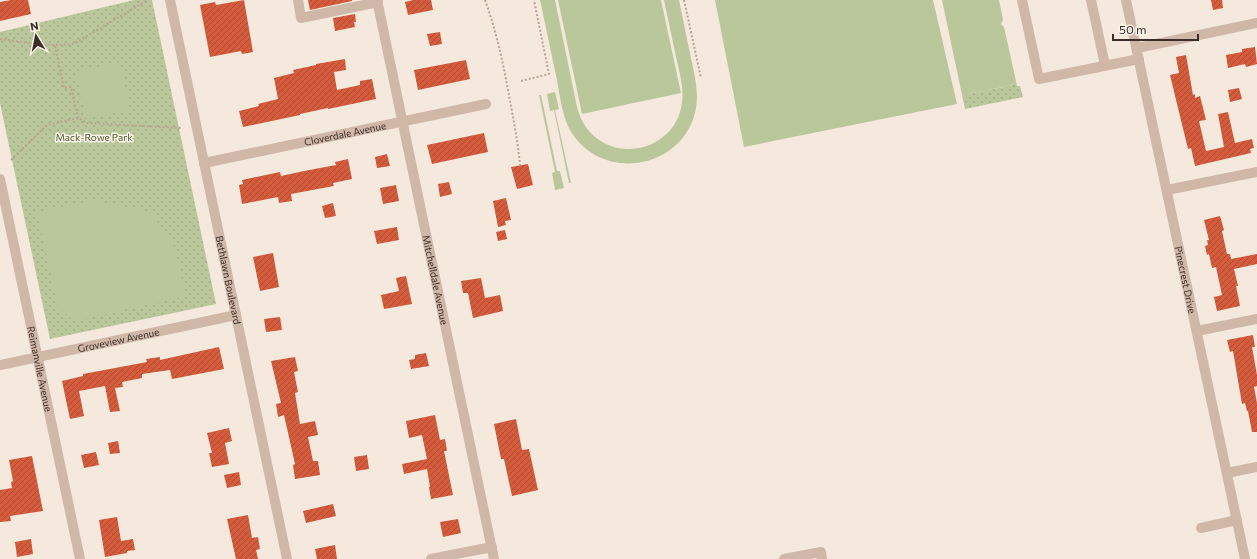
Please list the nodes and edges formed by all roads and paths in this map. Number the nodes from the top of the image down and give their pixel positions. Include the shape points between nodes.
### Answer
1 (148, 0) edge
2 (170, 0) edge
3 (298, 0) edge
4 (485, 0) edge
5 (534, 0) edge
6 (684, 0) edge
7 (1022, 0) edge
8 (1091, 0) edge
9 (1126, 0) edge
10 (377, 1) edge
11 (1257, 23) edge
12 (0, 39) edge
13 (55, 46) junction
14 (1137, 48) junction
15 (1139, 59) junction
16 (1105, 65) junction
17 (701, 78) dead end
18 (522, 81) dead end
19 (486, 104) dead end
20 (78, 118) junction
21 (403, 121) junction
22 (180, 128) dead end
23 (11, 160) dead end
24 (204, 163) junction
25 (520, 164) dead end
26 (1257, 172) edge
27 (0, 178) edge
28 (1167, 190) junction
29 (236, 315) junction
30 (1257, 319) edge
31 (1197, 331) junction
32 (38, 357) junction
33 (0, 365) edge
34 (1257, 467) edge
35 (1227, 473) junction
36 (1237, 520) junction
37 (1201, 528) dead end
38 (492, 547) junction
39 (80, 559) edge
40 (287, 559) edge
41 (431, 559) edge
42 (494, 559) edge
43 (784, 559) edge
44 (822, 559) edge
45 (1246, 559) edge

1 - 13 path via 75,43
2 - 24 street, Bethlawn Boulevard
3 - 10 street via 301,18
4 - 25 path via 494,25 507,84
5 - 18 path via 549,74
6 - 17 path
7 - 16 street via 1039,79
8 - 16 street
9 - 14 street, Pinecrest Drive
10 - 21 street, Mitchelldale Avenue
11 - 14 street
12 - 13 path
13 - 20 path via 64,88 71,87
14 - 15 street, Pinecrest Drive
15 - 16 street
15 - 28 street, Pinecrest Drive
19 - 21 street, Cloverdale Avenue
20 - 22 path via 87,123
20 - 23 path via 48,125
21 - 24 street, Cloverdale Avenue
21 - 38 street, Mitchelldale Avenue
24 - 29 street, Bethlawn Boulevard
26 - 28 street
27 - 32 street, Reimanville Avenue
28 - 31 street, Pinecrest Drive
29 - 32 street, Groveview Avenue
29 - 40 street, Bethlawn Boulevard
30 - 31 street
31 - 35 street, Pinecrest Drive
32 - 33 street, Groveview Avenue
32 - 39 street, Reimanville Avenue
34 - 35 street
35 - 36 street, Pinecrest Drive
36 - 37 street
36 - 45 street, Pinecrest Drive
38 - 41 street
38 - 42 street, Mitchelldale Avenue
43 - 44 street via 821,552

